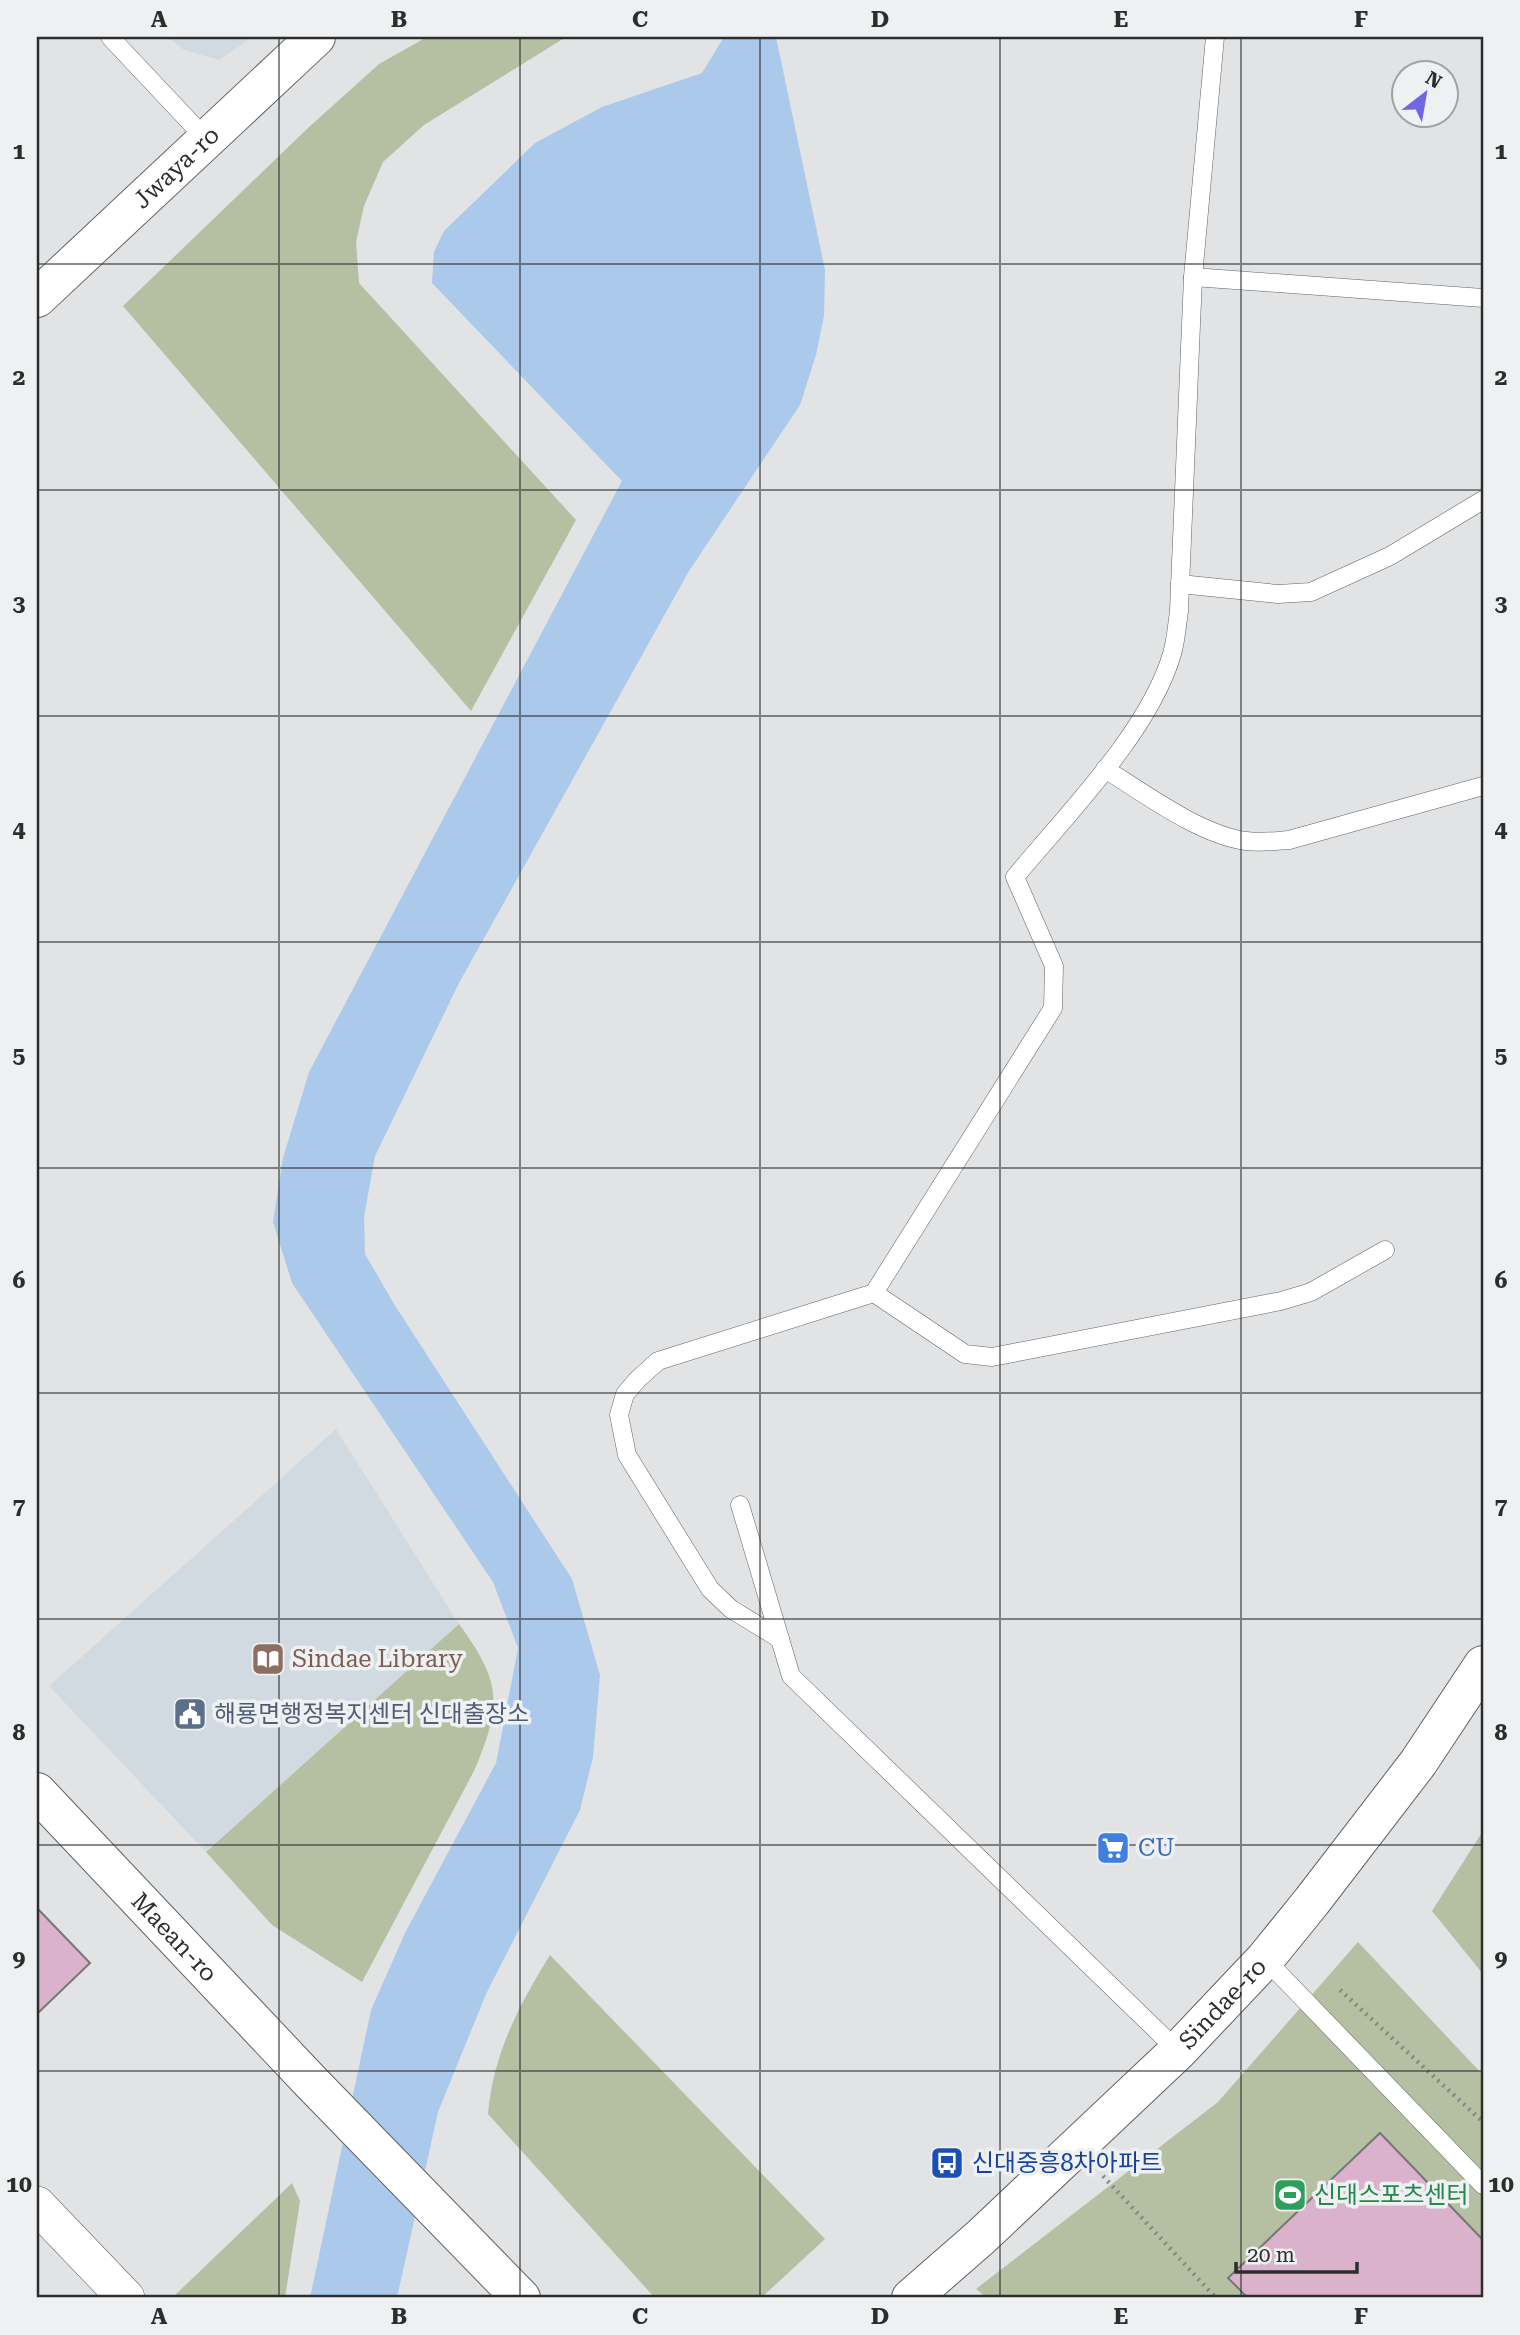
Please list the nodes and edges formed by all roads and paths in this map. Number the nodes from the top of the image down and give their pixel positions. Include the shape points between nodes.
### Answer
1 (110, 37) edge
2 (316, 37) edge
3 (1215, 37) edge
4 (206, 139) junction
5 (1193, 277) junction
6 (37, 298) edge
7 (1483, 298) edge
8 (1483, 500) edge
9 (1180, 584) junction
10 (1105, 769) junction
11 (1483, 786) edge
12 (1385, 1251) dead end
13 (874, 1293) junction
14 (740, 1505) dead end
15 (780, 1639) junction
16 (1483, 1665) edge
17 (37, 1792) edge
18 (1265, 1959) junction
19 (1331, 1980) dead end
20 (1178, 2051) junction
21 (1483, 2122) edge
22 (1076, 2147) junction
23 (1483, 2185) edge
24 (37, 2205) edge
25 (126, 2298) edge
26 (521, 2298) edge
27 (911, 2298) edge
28 (1216, 2298) edge

1 - 4 lane
2 - 4 street, Jwaya-ro
3 - 5 lane
4 - 6 street, Jwaya-ro
5 - 7 lane
5 - 9 lane
8 - 9 lane via 1390,556 1311,592 1278,594
9 - 10 lane via 1172,653 1159,687 1133,733
10 - 11 lane via 1222,835 1266,842 1289,840
10 - 13 lane via 1015,877 1054,966 1053,1008
12 - 13 lane via 1311,1292 1282,1301 992,1357 965,1354
13 - 15 lane via 658,1361 625,1394 619,1415 627,1455 710,1589 731,1609
14 - 15 lane
15 - 20 lane via 791,1676
16 - 18 street, Sindae-ro via 1418,1763
17 - 26 street, Maean-ro
18 - 20 street, Sindae-ro
18 - 23 lane
19 - 21 path
20 - 22 street, Sindae-ro
22 - 27 street, Sindae-ro
22 - 28 path
24 - 25 street

